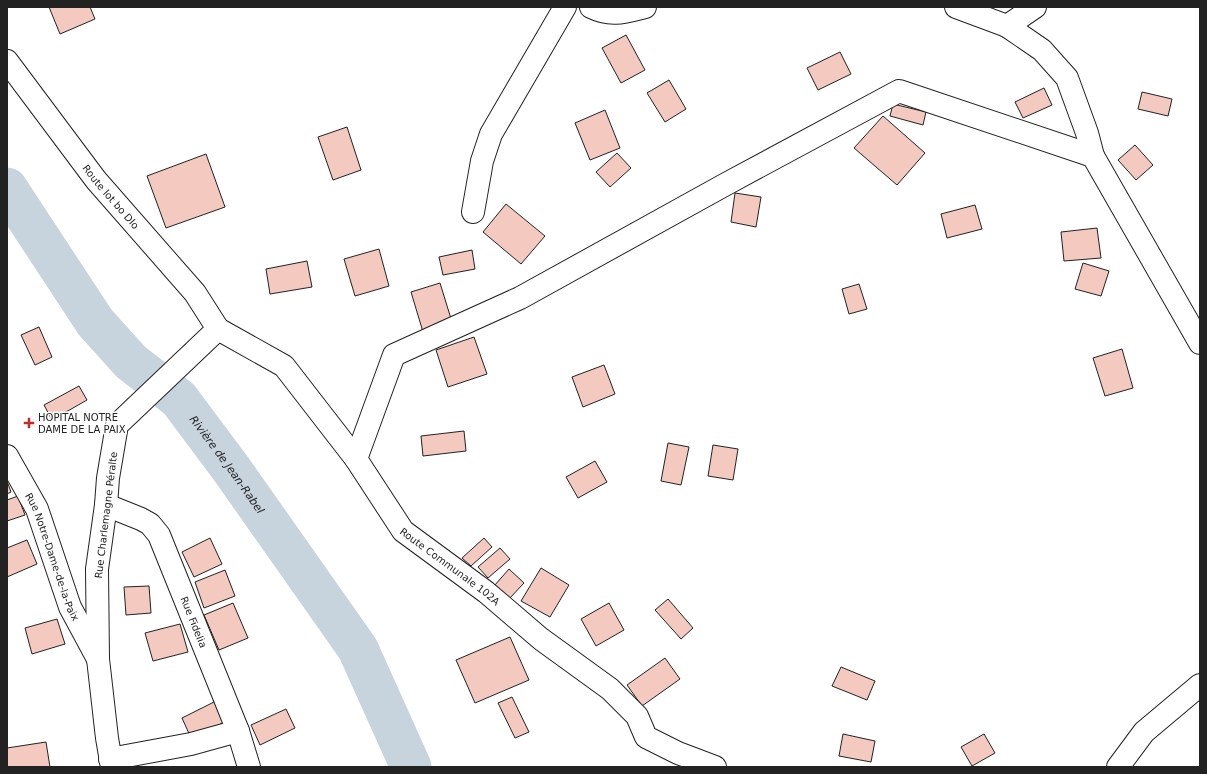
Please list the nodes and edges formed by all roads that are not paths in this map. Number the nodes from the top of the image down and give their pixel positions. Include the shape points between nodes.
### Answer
1 (565, 7) edge
2 (591, 7) edge
3 (645, 7) edge
4 (956, 7) edge
5 (1035, 7) edge
6 (1007, 26) junction
7 (7, 61) edge
8 (1094, 156) junction
9 (473, 212) dead end
10 (215, 332) junction
11 (1200, 343) edge
12 (7, 456) edge
13 (356, 459) junction
14 (106, 505) junction
15 (98, 659) junction
16 (1200, 685) edge
17 (238, 731) junction
18 (111, 763) edge
19 (249, 767) edge
20 (715, 767) edge
21 (1118, 767) edge

1 - 9 street via 491,134 482,161
2 - 3 street via 599,11 620,13
4 - 6 street
5 - 6 street
6 - 8 street via 1042,50 1067,78
7 - 10 street, Route lot bo Dlo via 96,180 195,293
8 - 11 street
8 - 13 street via 899,91 520,298 394,355
10 - 13 street, Route Communale 102A via 284,366
10 - 14 street, Rue Charlemagne Péralte via 117,425
12 - 15 street, Rue Notre-Dame-de-la-Paix via 37,509 70,607
13 - 20 street, Route Communale 102A via 403,531 486,592 541,640 610,689 637,716 646,737
14 - 15 street, Rue Charlemagne Péralte via 97,569
14 - 17 street, Rue Fidelia via 150,524 159,535
15 - 18 street, Rue Charlemagne Péralte
16 - 21 street via 1144,732
17 - 18 street
17 - 19 street, Rue Fidelia

